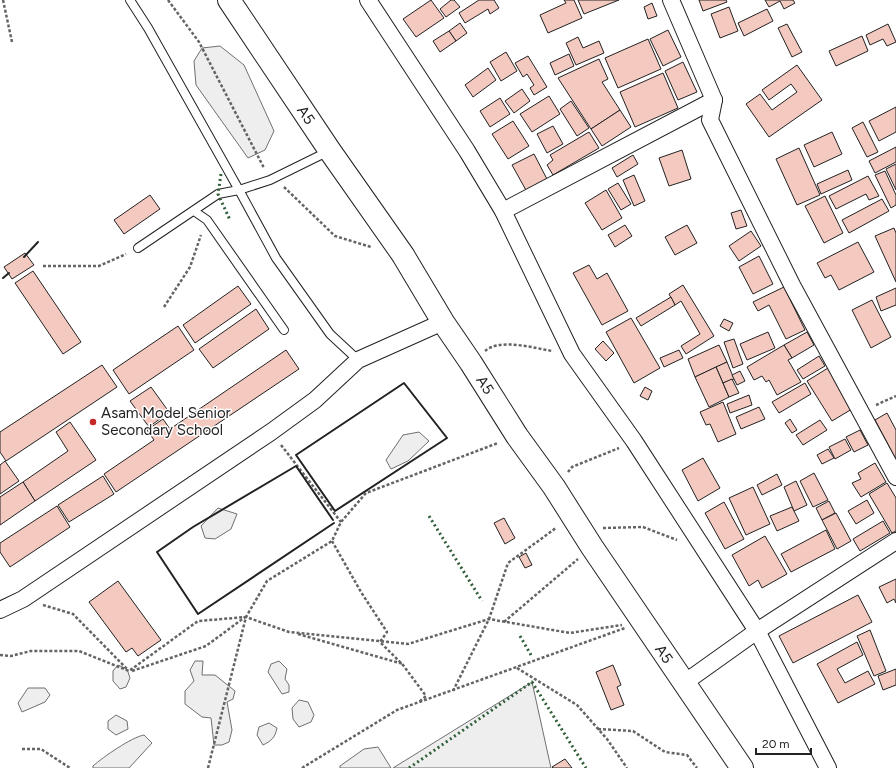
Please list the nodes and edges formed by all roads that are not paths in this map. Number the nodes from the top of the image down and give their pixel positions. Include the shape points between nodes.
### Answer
1 (130, 0) edge
2 (229, 0) edge
3 (368, 0) edge
4 (671, 0) edge
5 (714, 100) junction
6 (330, 151) junction
7 (239, 190) junction
8 (194, 211) junction
9 (503, 211) junction
10 (138, 248) road end
11 (442, 322) junction
12 (284, 330) dead end
13 (358, 360) junction
14 (896, 477) edge
15 (896, 541) edge
16 (0, 610) edge
17 (757, 631) junction
18 (684, 683) junction
19 (742, 768) edge
20 (828, 768) edge

1 - 7 lane
2 - 6 highway, A5 / A5
3 - 9 street via 467,151
4 - 5 street
5 - 9 street
5 - 14 street via 710,120 792,285
6 - 7 lane via 270,180
6 - 11 highway, A5 / A5 via 404,255
7 - 8 lane via 218,194
7 - 13 lane via 276,258 330,334
8 - 10 lane
8 - 12 lane via 207,220
9 - 17 street via 572,354 634,441
11 - 13 street
11 - 18 highway, A5 / A5
13 - 16 street via 315,400 271,432 23,599
15 - 17 street
17 - 18 street
17 - 20 street
18 - 19 highway, A5 / A5

